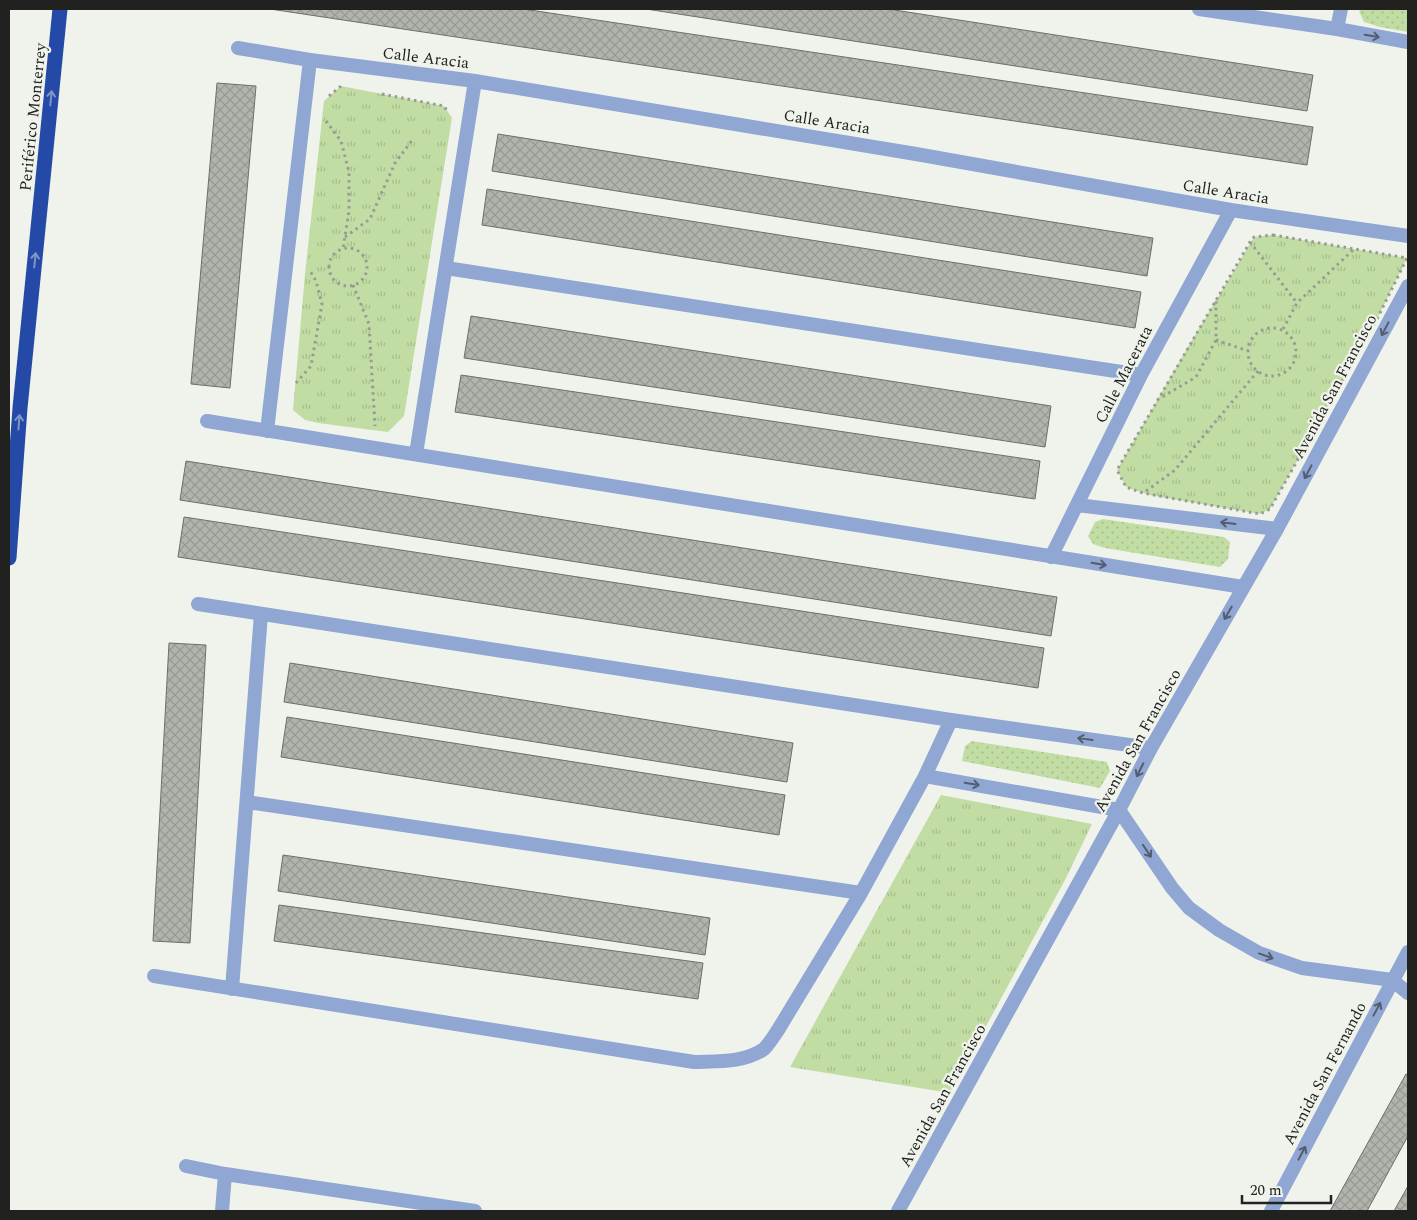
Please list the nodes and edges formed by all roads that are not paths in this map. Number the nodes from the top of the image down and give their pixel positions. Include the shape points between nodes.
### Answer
1 (60, 9) edge
2 (1199, 9) edge
3 (1341, 9) edge
4 (1337, 29) junction
5 (1408, 42) edge
6 (238, 48) dead end
7 (310, 60) junction
8 (475, 82) junction
9 (1231, 210) junction
10 (1408, 236) edge
11 (446, 268) junction
12 (1408, 286) edge
13 (1141, 375) junction
14 (207, 421) dead end
15 (267, 431) junction
16 (416, 454) junction
17 (1077, 505) junction
18 (1277, 529) junction
19 (1051, 556) junction
20 (9, 558) edge
21 (1243, 587) junction
22 (198, 604) dead end
23 (261, 614) junction
24 (951, 720) junction
25 (1151, 748) junction
26 (924, 776) junction
27 (247, 802) junction
28 (1119, 810) junction
29 (861, 893) junction
30 (1408, 952) edge
31 (154, 976) dead end
32 (1392, 980) junction
33 (232, 989) junction
34 (1408, 993) edge
35 (186, 1166) dead end
36 (226, 1174) junction
37 (222, 1211) edge
38 (475, 1211) edge
39 (898, 1211) edge
40 (1271, 1211) edge

20 -> 1 highway, Periférico Monterrey via 20,408
2 - 4 street
3 - 4 street
4 -> 5 street
6 - 7 street, Calle Aracia
7 - 8 street, Calle Aracia
7 - 15 street
8 - 9 street, Calle Aracia via 925,155
8 - 11 street
9 - 10 street, Calle Aracia
9 - 13 street, Calle Macerata
11 - 13 street
11 - 16 street
12 -> 18 street, Avenida San Francisco
13 - 17 street, Calle Macerata
14 - 15 street
15 - 16 street
16 - 19 street
18 -> 17 street
17 - 19 street, Calle Macerata
18 - 21 street, Avenida San Francisco
19 -> 21 street
21 -> 25 street, Avenida San Francisco
22 - 23 street
23 - 24 street
23 - 27 street
25 -> 24 street
24 - 26 street
25 -> 28 street, Avenida San Francisco
26 -> 28 street
26 - 29 street
27 - 29 street
27 - 33 street
28 -> 32 street via 1172,888 1189,908 1219,930 1258,953 1302,968
28 - 39 street, Avenida San Francisco
29 - 33 street via 765,1048 734,1060 694,1062
30 - 32 street, Avenida San Fernando
31 - 33 street
32 - 34 street
40 -> 32 street, Avenida San Fernando
35 - 36 street
36 - 37 street
36 - 38 street

